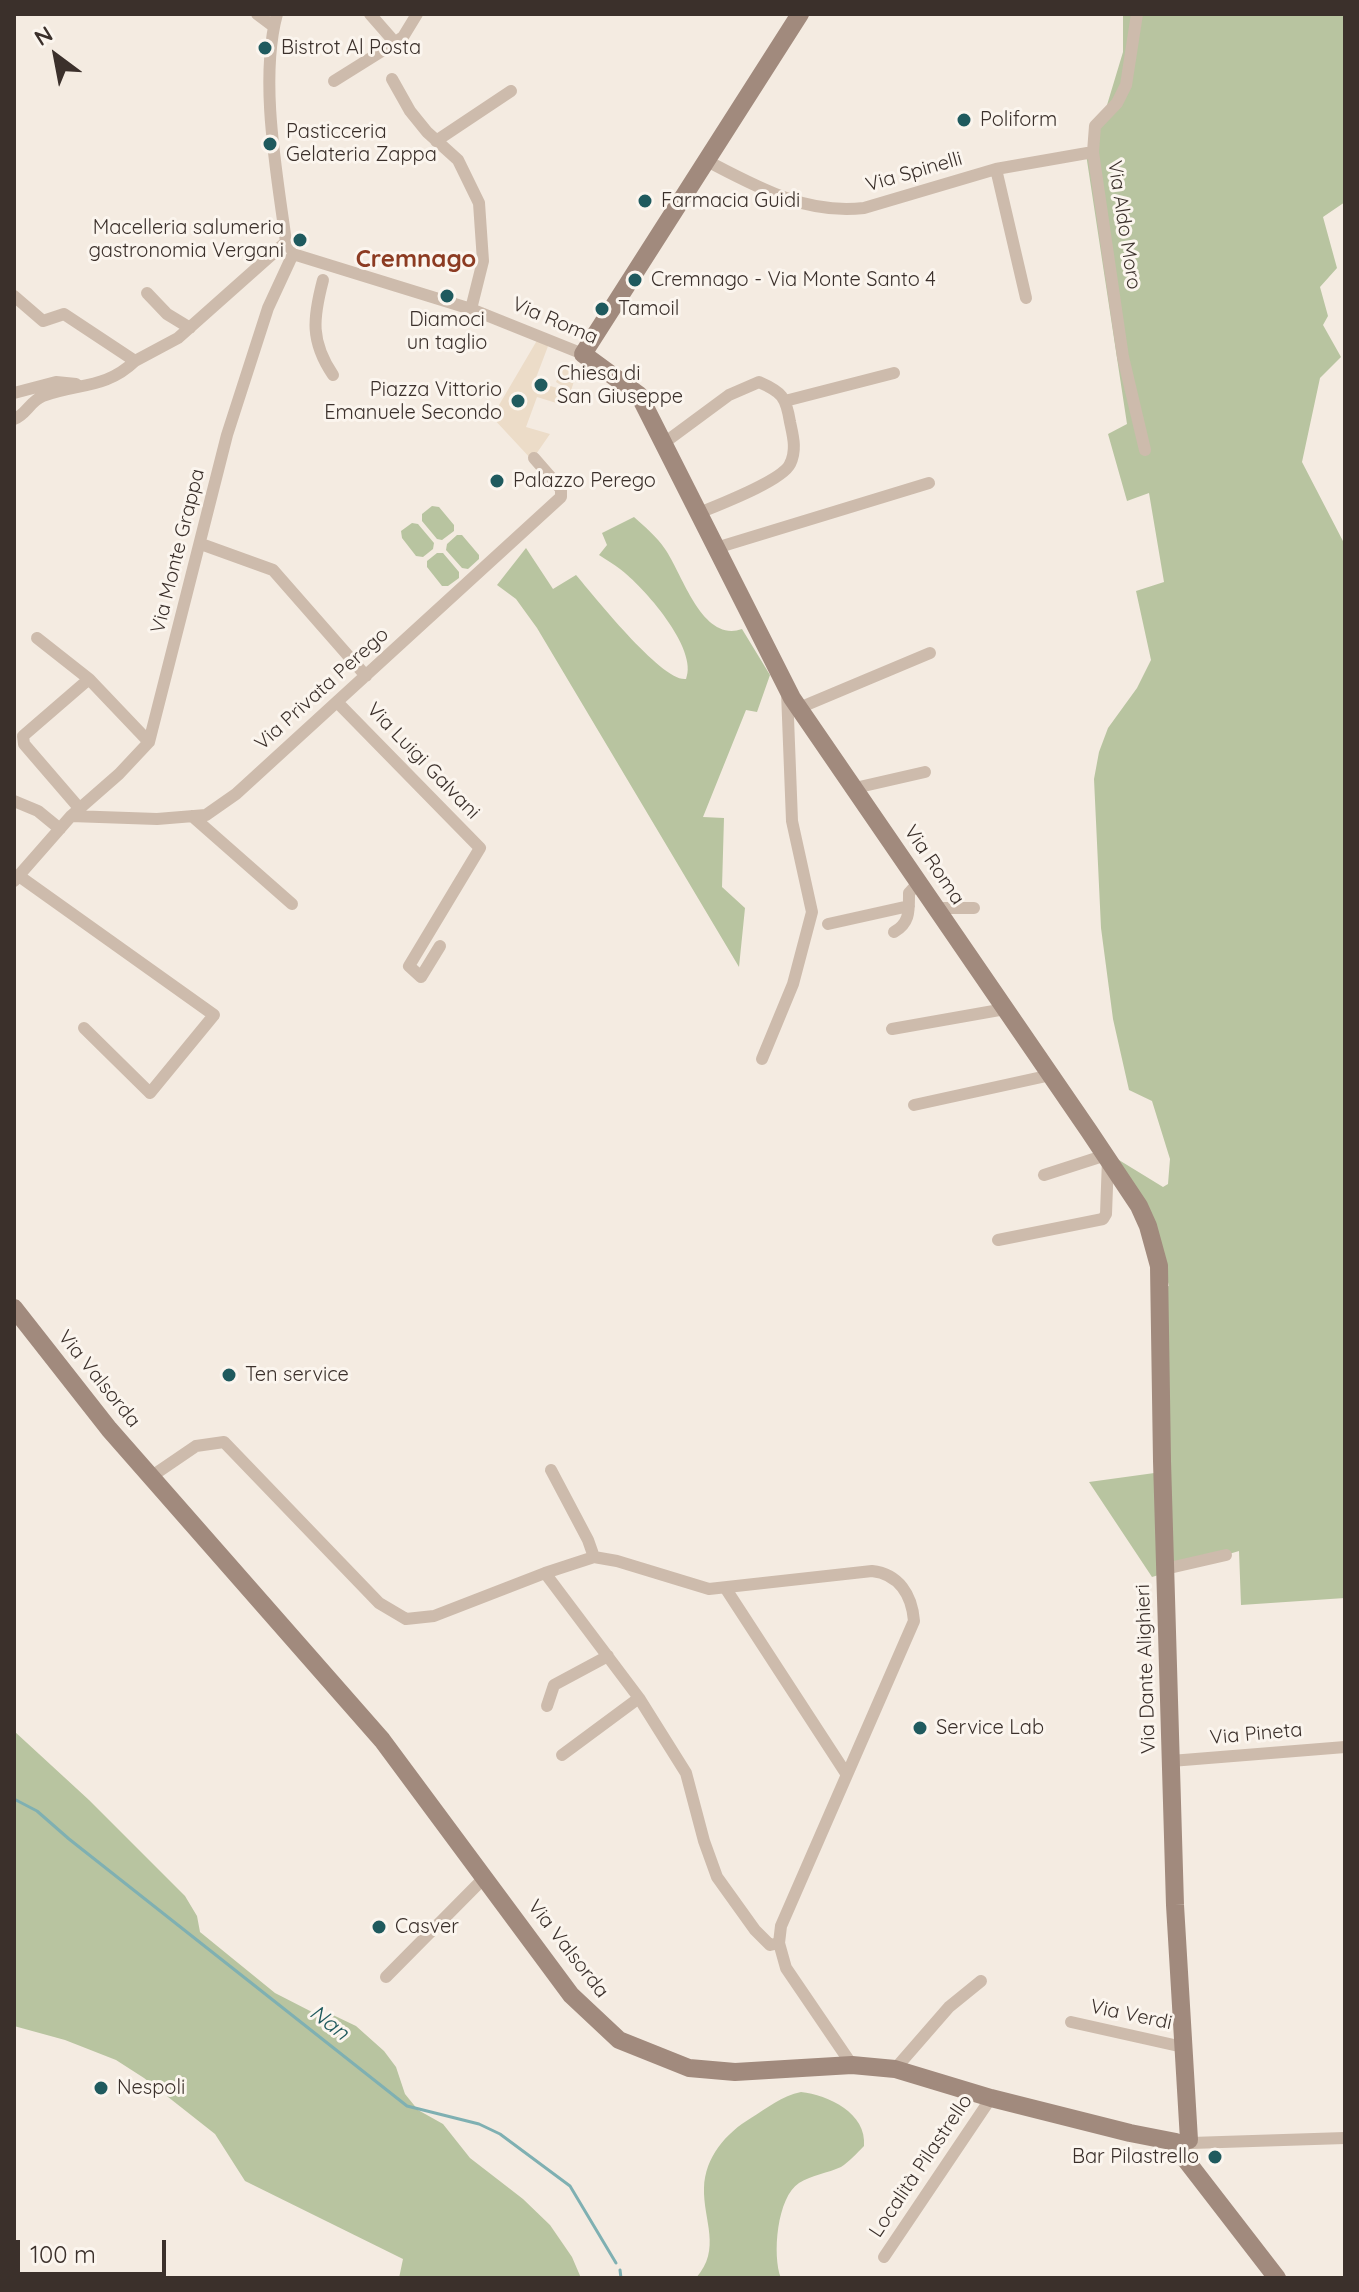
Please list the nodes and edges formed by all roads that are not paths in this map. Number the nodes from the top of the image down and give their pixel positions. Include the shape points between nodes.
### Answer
1 (257, 14) edge
2 (370, 14) edge
3 (417, 14) edge
4 (800, 14) edge
5 (1137, 14) edge
6 (275, 20) edge
7 (390, 46) junction
8 (392, 79) dead end
9 (334, 81) dead end
10 (511, 91) dead end
11 (436, 141) junction
12 (1093, 152) junction
13 (707, 161) junction
14 (996, 169) junction
15 (290, 248) junction
16 (323, 280) dead end
17 (147, 293) dead end
18 (14, 296) edge
19 (1026, 298) dead end
20 (471, 309) junction
21 (190, 328) junction
22 (583, 354) junction
23 (135, 361) junction
24 (894, 373) dead end
25 (333, 375) dead end
26 (83, 386) junction
27 (14, 393) edge
28 (785, 401) junction
29 (14, 419) edge
30 (664, 443) junction
31 (1145, 450) dead end
32 (534, 458) dead end
33 (929, 483) dead end
34 (699, 513) junction
35 (201, 544) junction
36 (716, 548) junction
37 (37, 638) dead end
38 (930, 653) dead end
39 (366, 676) junction
40 (89, 679) junction
41 (787, 689) junction
42 (337, 702) junction
43 (799, 708) junction
44 (149, 742) junction
45 (925, 772) dead end
46 (855, 788) junction
47 (14, 801) edge
48 (75, 812) junction
49 (192, 816) junction
50 (60, 829) junction
51 (16, 878) edge
52 (919, 882) junction
53 (292, 904) dead end
54 (909, 906) junction
55 (937, 908) junction
56 (974, 908) dead end
57 (828, 924) dead end
58 (894, 932) dead end
59 (440, 946) dead end
60 (1005, 1009) junction
61 (84, 1028) dead end
62 (892, 1029) dead end
63 (762, 1059) dead end
64 (1051, 1075) junction
65 (914, 1105) dead end
66 (1107, 1157) junction
67 (1044, 1175) dead end
68 (1148, 1226) joint
69 (998, 1240) dead end
70 (14, 1308) edge
71 (551, 1470) dead end
72 (152, 1476) junction
73 (1226, 1555) dead end
74 (594, 1557) junction
75 (1165, 1569) junction
76 (545, 1573) junction
77 (726, 1589) junction
78 (608, 1656) junction
79 (639, 1698) junction
80 (547, 1706) dead end
81 (1345, 1747) edge
82 (562, 1755) dead end
83 (1171, 1761) junction
84 (847, 1775) junction
85 (485, 1877) junction
86 (779, 1943) junction
87 (386, 1977) dead end
88 (981, 1981) dead end
89 (1071, 2022) dead end
90 (1183, 2047) junction
91 (852, 2065) junction
92 (895, 2069) junction
93 (991, 2098) junction
94 (1345, 2138) edge
95 (1185, 2146) junction
96 (884, 2257) dead end
97 (1277, 2278) edge

1 - 6 street
2 - 7 street via 391,38
3 - 7 street via 403,37
4 - 13 street
5 - 12 street, Via Aldo Moro via 1126,85 1095,126
6 - 15 street via 269,76
7 - 9 street
8 - 11 street
10 - 11 street
11 - 20 street via 458,160 479,203 483,261
12 - 14 street, Via Spinelli
12 - 31 street, Via Aldo Moro via 1123,357
13 - 14 street, Via Spinelli via 767,193 802,204 849,209
13 - 22 street
14 - 19 street
15 - 20 street, Via Roma
15 - 21 street
15 - 35 street, Via Monte Grappa via 227,435
16 - 25 street via 314,324 322,359
17 - 21 street
18 - 23 street via 43,321 64,314
20 - 22 street, Via Roma
21 - 23 street
22 - 30 street, Via Roma via 639,395
23 - 26 street via 114,378
24 - 28 street
26 - 27 street via 56,382
26 - 29 street via 40,397
28 - 30 street via 778,390 759,382 729,395
28 - 34 street via 795,444 790,466 770,482
30 - 34 street, Via Roma
32 - 39 street, Via Privata Perego via 561,489 561,497
33 - 36 street
34 - 36 street, Via Roma
35 - 39 street via 273,570
35 - 44 street, Via Monte Grappa
36 - 41 street, Via Roma
37 - 40 street
38 - 43 street
39 - 42 street, Via Privata Perego
40 - 44 street
40 - 48 street via 22,741
41 - 43 street, Via Roma
41 - 63 street via 792,821 812,912 793,984
42 - 49 street, Via Privata Perego via 236,794 206,815
42 - 59 street, Via Luigi Galvani via 480,848 409,966 421,977
43 - 46 street, Via Roma
44 - 48 street, Via Monte Grappa
45 - 46 street
46 - 52 street, Via Roma
47 - 50 street
48 - 49 street, Via Privata Perego via 157,819
48 - 50 street, Via Monte Grappa
49 - 53 street
50 - 51 street, Via Monte Grappa
51 - 61 street, Via Monte Grappa via 214,1015 150,1093
52 - 54 street via 909,893
52 - 55 street, Via Roma
54 - 57 street
54 - 58 street via 909,917
55 - 56 street
55 - 60 street, Via Roma
60 - 62 street
60 - 64 street, Via Roma
64 - 65 street
64 - 66 street, Via Roma
66 - 67 street
66 - 68 street, Via Roma
66 - 69 street via 1103,1219
68 - 75 street, Via Dante Alighieri via 1159,1266
70 - 72 street, Via Valsorda
71 - 74 street
72 - 76 street via 196,1446 224,1442 379,1603 406,1619 434,1616
72 - 85 street, Via Valsorda via 382,1740
73 - 75 street
74 - 76 street
74 - 77 street via 709,1589
75 - 83 street, Via Dante Alighieri
76 - 78 street
77 - 84 street
77 - 84 street via 872,1571 888,1573 902,1586 913,1604 914,1621
78 - 79 street
78 - 80 street via 554,1685
79 - 82 street
79 - 86 street via 686,1773 717,1877 755,1930 770,1945
81 - 83 street, Via Pineta
83 - 90 street, Via Dante Alighieri
84 - 86 street via 781,1926
85 - 87 street
85 - 91 street, Via Valsorda via 571,1995 619,2040 689,2068 735,2072
86 - 91 street via 786,1968
88 - 92 street via 949,2007
89 - 90 street, Via Verdi
90 - 95 street, Via Dante Alighieri
91 - 92 street, Via Valsorda
92 - 93 street, Via Valsorda
93 - 95 street, Via Valsorda
93 - 96 street, Località Pilastrello
94 - 95 street
95 - 97 street via 1204,2181

